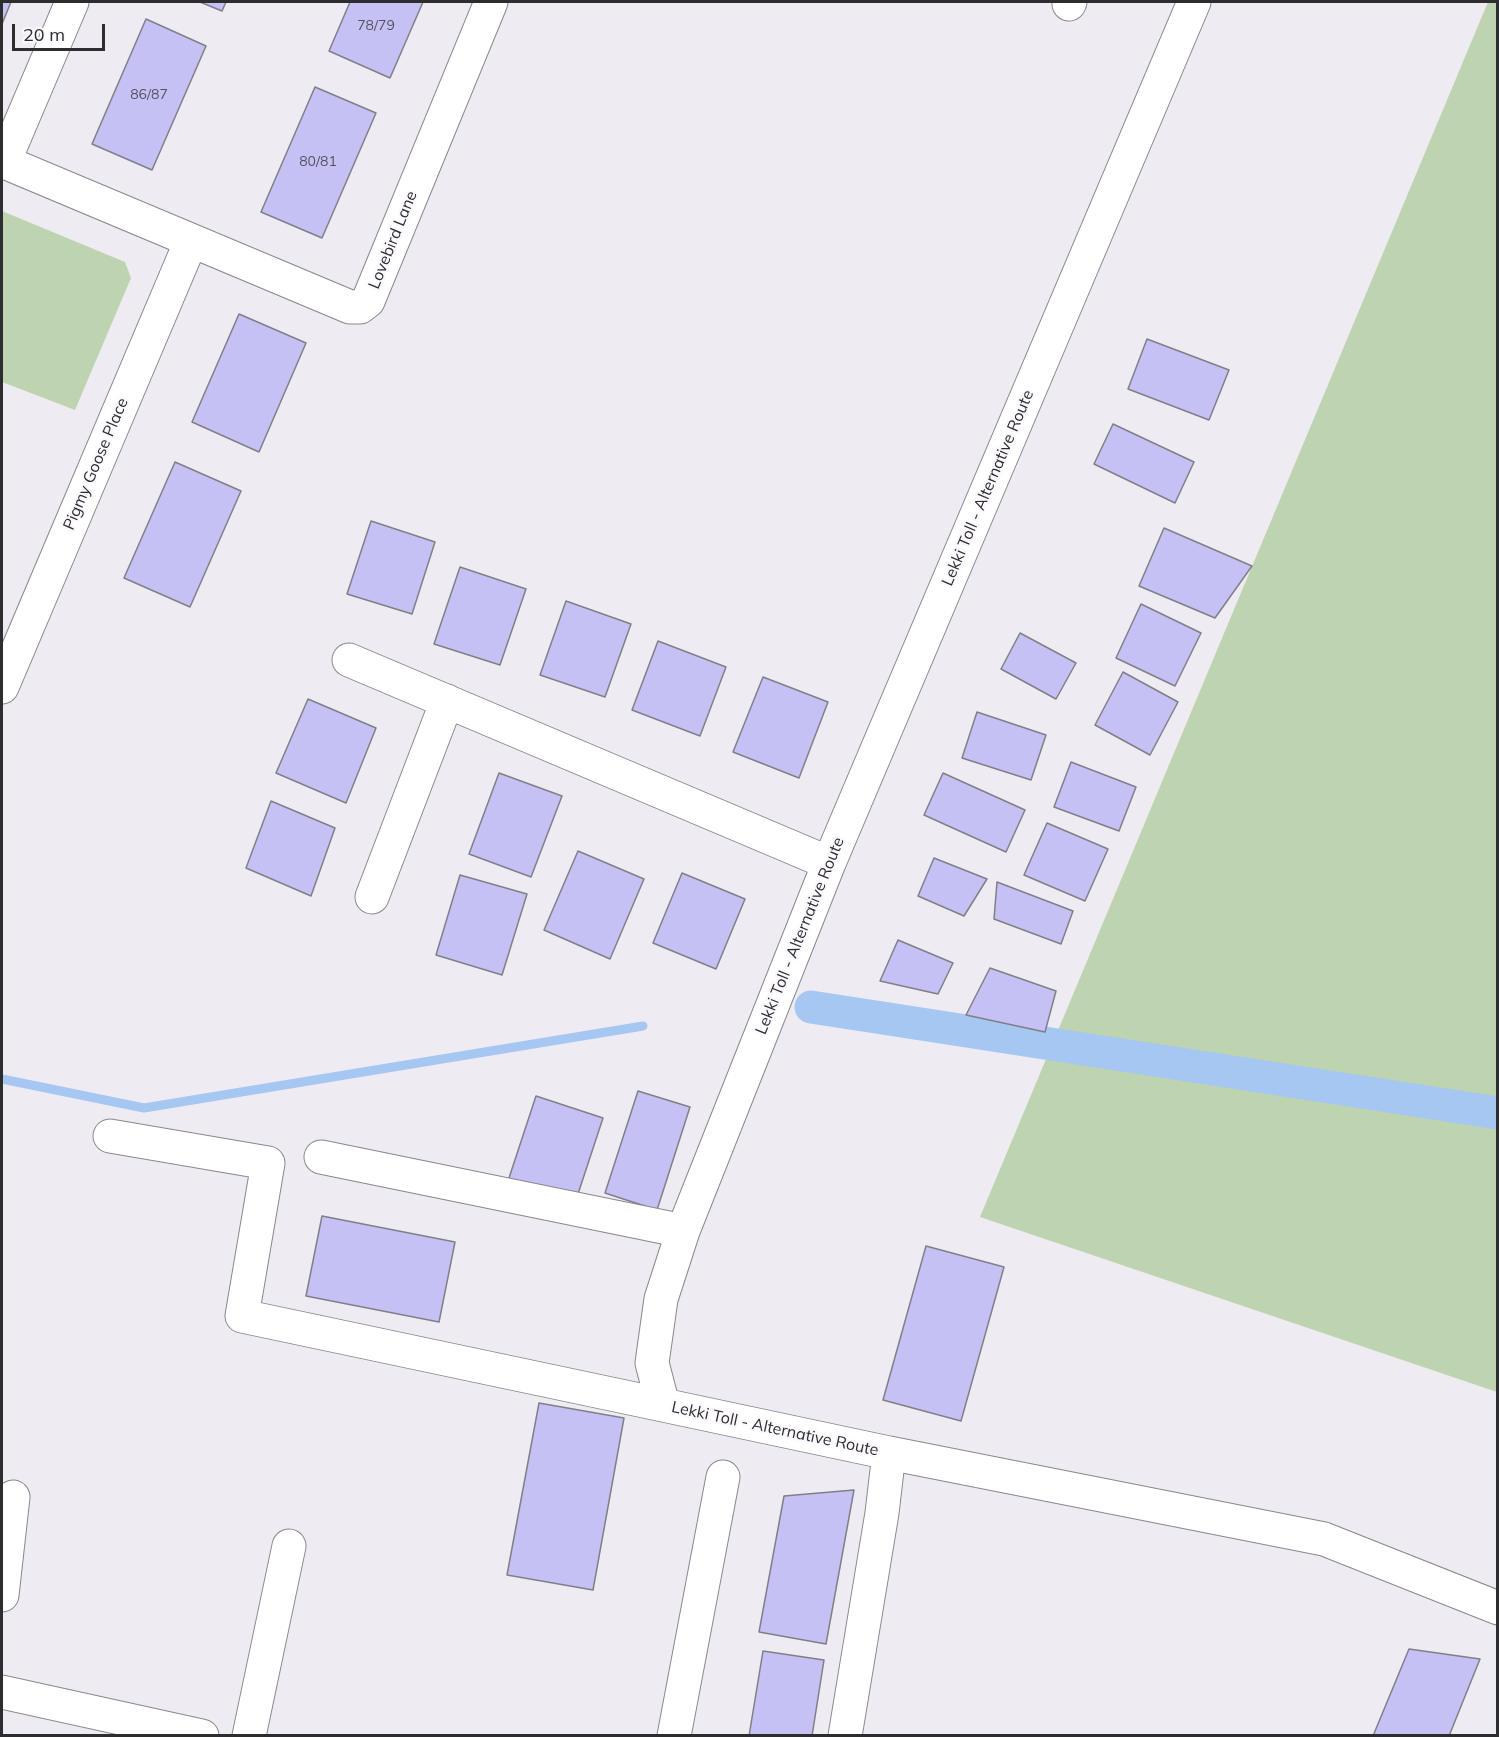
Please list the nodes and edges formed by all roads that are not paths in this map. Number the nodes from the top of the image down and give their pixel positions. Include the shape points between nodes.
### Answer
1 (72, 2) edge
2 (491, 2) edge
3 (1194, 2) edge
4 (3, 162) edge
5 (191, 241) junction
6 (349, 660) dead end
7 (2, 687) edge
8 (447, 701) junction
9 (829, 862) junction
10 (372, 897) dead end
11 (110, 1136) dead end
12 (321, 1156) dead end
13 (683, 1231) junction
14 (663, 1405) junction
15 (889, 1453) junction
16 (723, 1477) dead end
17 (13, 1497) dead end
18 (289, 1546) dead end
19 (2, 1595) edge
20 (1497, 1608) edge
21 (2, 1692) edge
22 (202, 1736) edge
23 (249, 1736) edge
24 (674, 1736) edge
25 (845, 1736) edge

1 - 4 street
2 - 5 street, Lovebird Lane via 368,301 360,307 350,307
3 - 9 street, Lekki Toll - Alternative Route
4 - 5 street, Lovebird Lane
5 - 7 street, Pigmy Goose Place
6 - 8 street
8 - 9 street
8 - 10 street
9 - 13 street, Lekki Toll - Alternative Route
11 - 14 street via 268,1163 242,1316
12 - 13 street
13 - 14 street, Lekki Toll - Alternative Route via 661,1299 652,1363
14 - 15 street, Lekki Toll - Alternative Route
15 - 20 street via 1324,1539
15 - 25 street, Lekki Toll - Alternative Route
16 - 24 street
17 - 19 street
18 - 23 street
21 - 22 street

